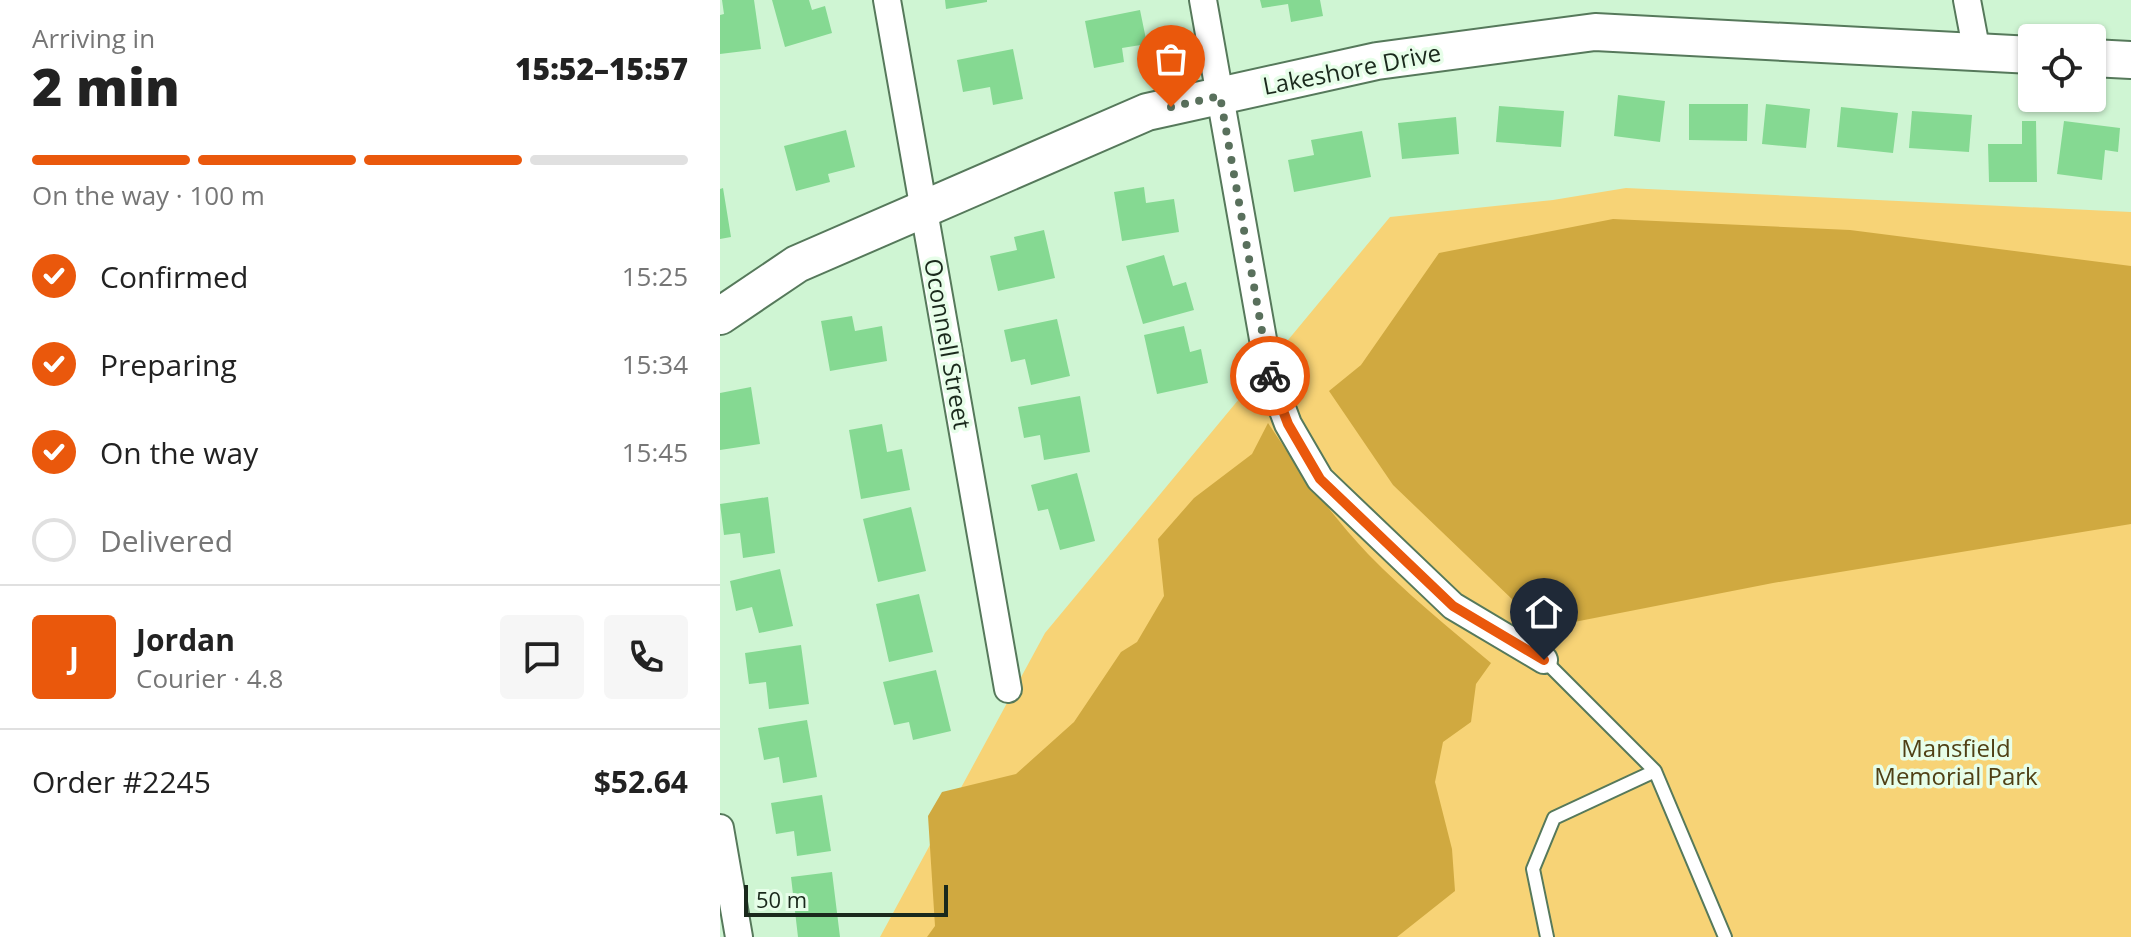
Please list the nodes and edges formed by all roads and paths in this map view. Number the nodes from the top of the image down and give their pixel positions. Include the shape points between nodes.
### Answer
1 (887, 0) edge
2 (1203, 0) edge
3 (1967, 0) edge
4 (1977, 53) junction
5 (2018, 54) edge
6 (2106, 59) edge
7 (2131, 60) edge
8 (1220, 96) junction
9 (923, 208) junction
10 (720, 316) edge
11 (1544, 660) joint
12 (1008, 689) dead end
13 (1655, 771) junction
14 (720, 828) edge
15 (739, 937) edge
16 (1547, 937) edge
17 (1725, 937) edge

1 - 9 street, Oconnell Street
2 - 8 street
3 - 4 street
4 - 5 street, Lakeshore Drive
4 - 8 street, Lakeshore Drive via 1595,32 1377,61
6 - 7 street
8 - 9 street, Lakeshore Drive via 1147,112
8 - 11 street via 1269,373 1303,454 1320,479 1453,606
9 - 10 street, Lakeshore Drive via 797,264
9 - 12 street, Oconnell Street
11 - 13 lane
13 - 16 lane via 1554,818 1533,869
13 - 17 lane
14 - 15 street

